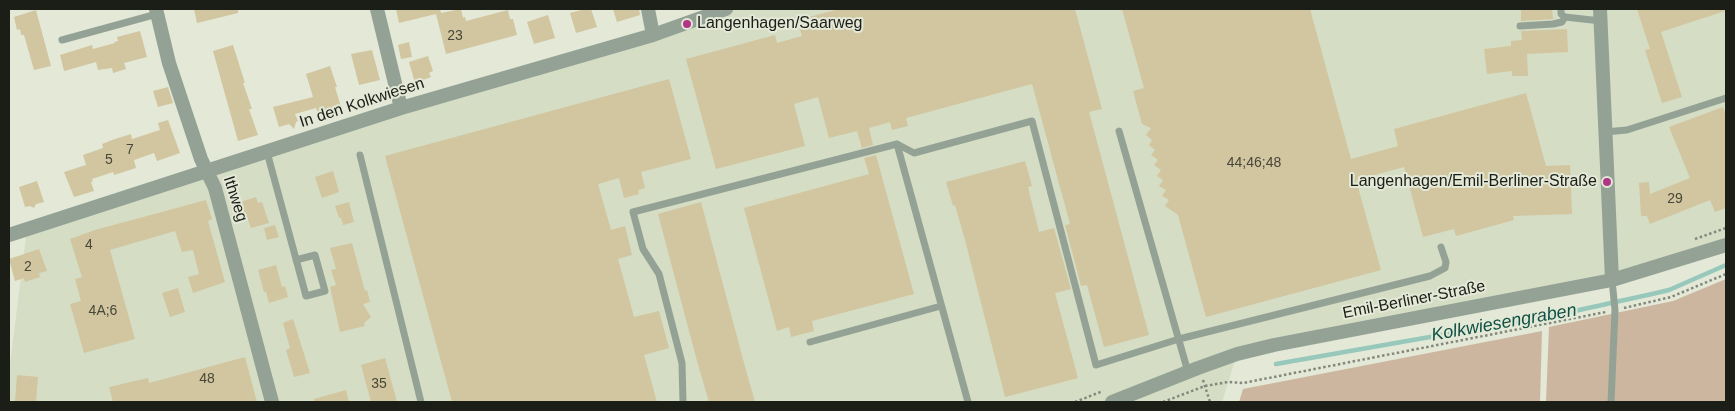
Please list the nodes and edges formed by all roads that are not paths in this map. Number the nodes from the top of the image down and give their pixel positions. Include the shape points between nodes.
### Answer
1 (377, 9) edge
2 (648, 9) edge
3 (726, 9) edge
4 (1561, 9) edge
5 (156, 11) edge
6 (1601, 15) edge
7 (1565, 17) junction
8 (1520, 26) dead end
9 (653, 35) junction
10 (62, 40) dead end
11 (1726, 98) edge
12 (400, 108) junction
13 (1119, 131) dead end
14 (1605, 132) junction
15 (897, 144) junction
16 (267, 152) junction
17 (360, 155) dead end
18 (208, 172) junction
19 (9, 235) edge
20 (1726, 245) edge
21 (1441, 247) dead end
22 (296, 260) junction
23 (1612, 286) junction
24 (941, 306) junction
25 (1180, 339) junction
26 (810, 342) dead end
27 (1188, 372) junction
28 (272, 402) edge
29 (421, 402) edge
30 (683, 402) edge
31 (968, 402) edge
32 (1112, 402) edge
33 (1611, 402) edge

1 - 12 street
2 - 9 street
3 - 9 street, In den Kolkwiesen
4 - 7 lane
5 - 10 lane
5 - 18 street, Ithweg via 169,63
6 - 7 lane
6 - 14 street
7 - 8 lane via 1562,22 1553,24
9 - 12 street, In den Kolkwiesen
11 - 14 lane via 1627,130
12 - 16 street, In den Kolkwiesen
13 - 25 lane
14 - 23 street
15 - 24 lane
15 - 25 lane via 914,153 1032,121 1096,365
15 - 30 lane via 633,212 643,249 659,274 682,363
16 - 18 street, In den Kolkwiesen
16 - 22 lane
17 - 29 lane
18 - 19 street, In den Kolkwiesen
18 - 28 street, Ithweg via 216,188
20 - 23 street, Emil-Berliner-Straße
21 - 25 lane via 1445,268 1430,276
22 - 22 lane via 306,296 325,291 315,255
23 - 27 street, Emil-Berliner-Straße via 1274,345
23 - 33 lane via 1615,310
24 - 26 lane
24 - 31 lane
25 - 27 lane
27 - 32 street, Emil-Berliner-Straße

